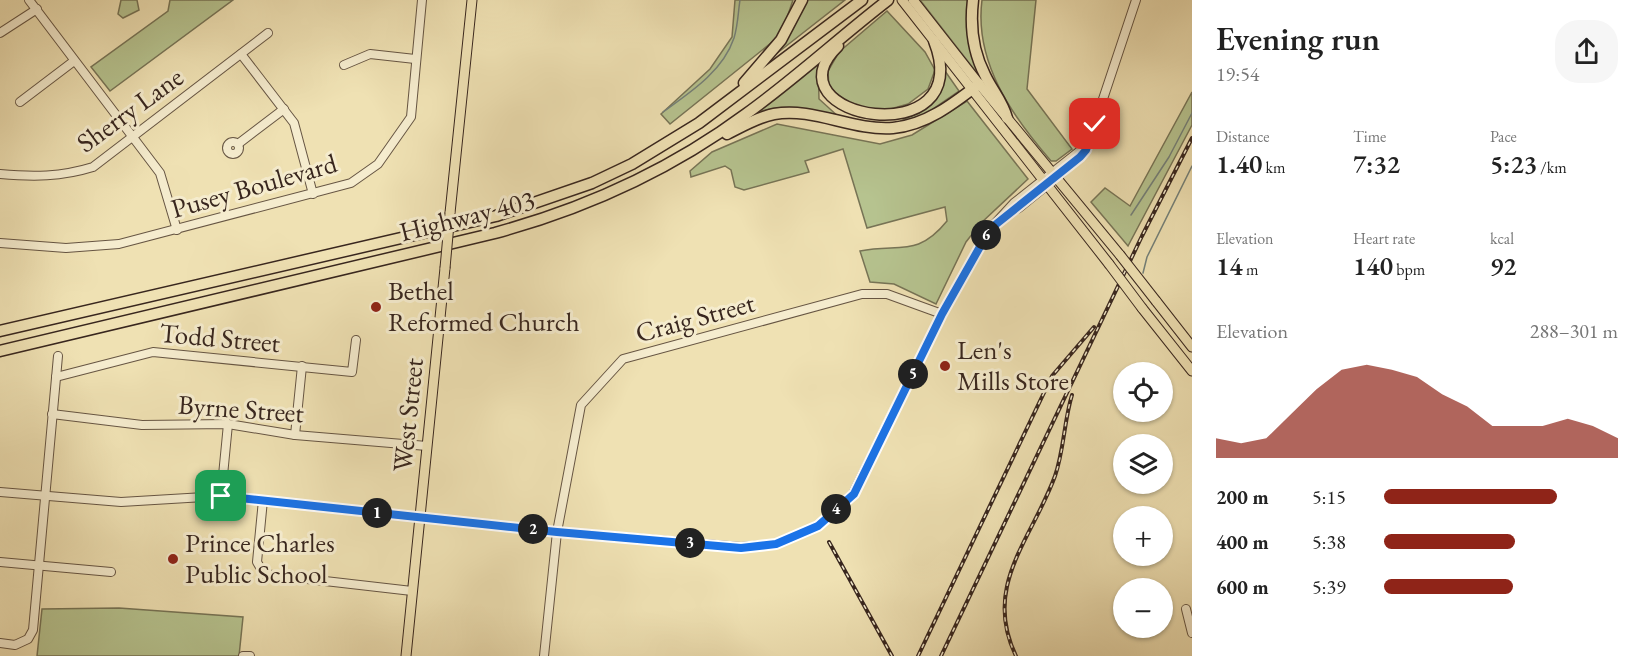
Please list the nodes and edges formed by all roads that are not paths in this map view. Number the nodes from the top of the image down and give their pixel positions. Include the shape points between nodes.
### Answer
1 (29, 0) edge
2 (422, 0) edge
3 (472, 0) edge
4 (802, 0) edge
5 (862, 0) edge
6 (888, 0) edge
7 (902, 0) edge
8 (973, 0) edge
9 (1136, 0) edge
10 (914, 5) edge
11 (37, 9) junction
12 (871, 13) junction
13 (0, 33) edge
14 (268, 33) dead end
15 (934, 41) junction
16 (241, 54) junction
17 (415, 59) junction
18 (74, 60) junction
19 (344, 66) dead end
20 (975, 87) junction
21 (20, 102) dead end
22 (284, 109) junction
23 (1007, 118) junction
24 (699, 123) junction
25 (134, 136) junction
26 (237, 144) dead end
27 (694, 149) junction
28 (0, 174) edge
29 (1055, 175) junction
30 (1045, 182) junction
31 (313, 195) junction
32 (177, 231) junction
33 (0, 243) edge
34 (942, 314) junction
35 (0, 331) edge
36 (356, 340) dead end
37 (1192, 347) edge
38 (0, 351) edge
39 (58, 356) dead end
40 (302, 366) junction
41 (1192, 371) edge
42 (56, 377) junction
43 (52, 414) junction
44 (228, 424) junction
45 (295, 435) junction
46 (427, 446) junction
47 (0, 492) edge
48 (221, 496) junction
49 (46, 497) junction
50 (262, 500) junction
51 (420, 518) junction
52 (557, 532) junction
53 (0, 562) edge
54 (38, 565) junction
55 (111, 572) dead end
56 (412, 591) junction
57 (1186, 609) dead end
58 (1192, 633) edge
59 (0, 644) edge
60 (243, 656) edge
61 (250, 656) edge
62 (406, 656) edge
63 (544, 656) edge

1 - 11 street
2 - 17 street, Pusey Boulevard
3 - 46 main road, West Street, bridge
4 - 24 highway via 774,50
5 - 24 highway, Highway 403
6 - 12 highway, Highway 403
7 - 10 main road
8 - 23 highway via 973,36 980,63
9 - 29 street via 1086,150 1081,150
10 - 15 main road
10 - 20 main road
11 - 13 street
11 - 18 street
12 - 15 highway via 832,52 823,71 824,84 833,100 849,110 897,114 927,99 936,87 941,69
12 - 27 highway, Highway 403 via 747,114
14 - 16 street, Sherry Lane
15 - 20 main road
16 - 22 street
16 - 25 street, Sherry Lane
17 - 19 street via 370,54
17 - 31 street, Pusey Boulevard via 411,117 378,164 351,183
18 - 21 street
18 - 25 street
20 - 23 main road
20 - 27 highway via 931,117 909,125 879,128 807,114 775,114
20 - 30 main road
22 - 26 street
22 - 31 street via 294,123
23 - 29 main road
24 - 35 highway, Highway 403 via 592,183 496,216
25 - 28 street, Sherry Lane via 93,167 71,174 38,178
25 - 32 street via 160,173
27 - 38 highway, Highway 403 via 620,190 552,217
29 - 30 street
29 - 37 main road, bridge
30 - 34 street via 1014,203 990,229
30 - 41 main road, bridge
31 - 32 street, Pusey Boulevard
32 - 33 street, Pusey Boulevard via 119,244 66,248
34 - 52 street via 854,494 818,526 776,544 741,548
34 - 52 street, Craig Street via 887,294 862,294 623,359 581,405
36 - 40 street, Todd Street via 352,372
39 - 42 street
40 - 42 street, Todd Street via 153,352
40 - 45 street
42 - 43 street
43 - 44 street, Byrne Street via 142,424
43 - 49 street
44 - 45 street, Byrne Street
44 - 48 street
45 - 46 street, Byrne Street
46 - 51 main road, West Street
47 - 49 street
48 - 49 street via 121,502
48 - 50 street
49 - 54 street
50 - 51 street
50 - 56 street via 257,562 264,574
51 - 52 street
51 - 56 main road, West Street
52 - 63 street, Craig Street
53 - 54 street
54 - 55 street
54 - 59 street via 33,630 28,639 15,645
56 - 62 main road, West Street
57 - 58 street
60 - 61 street

